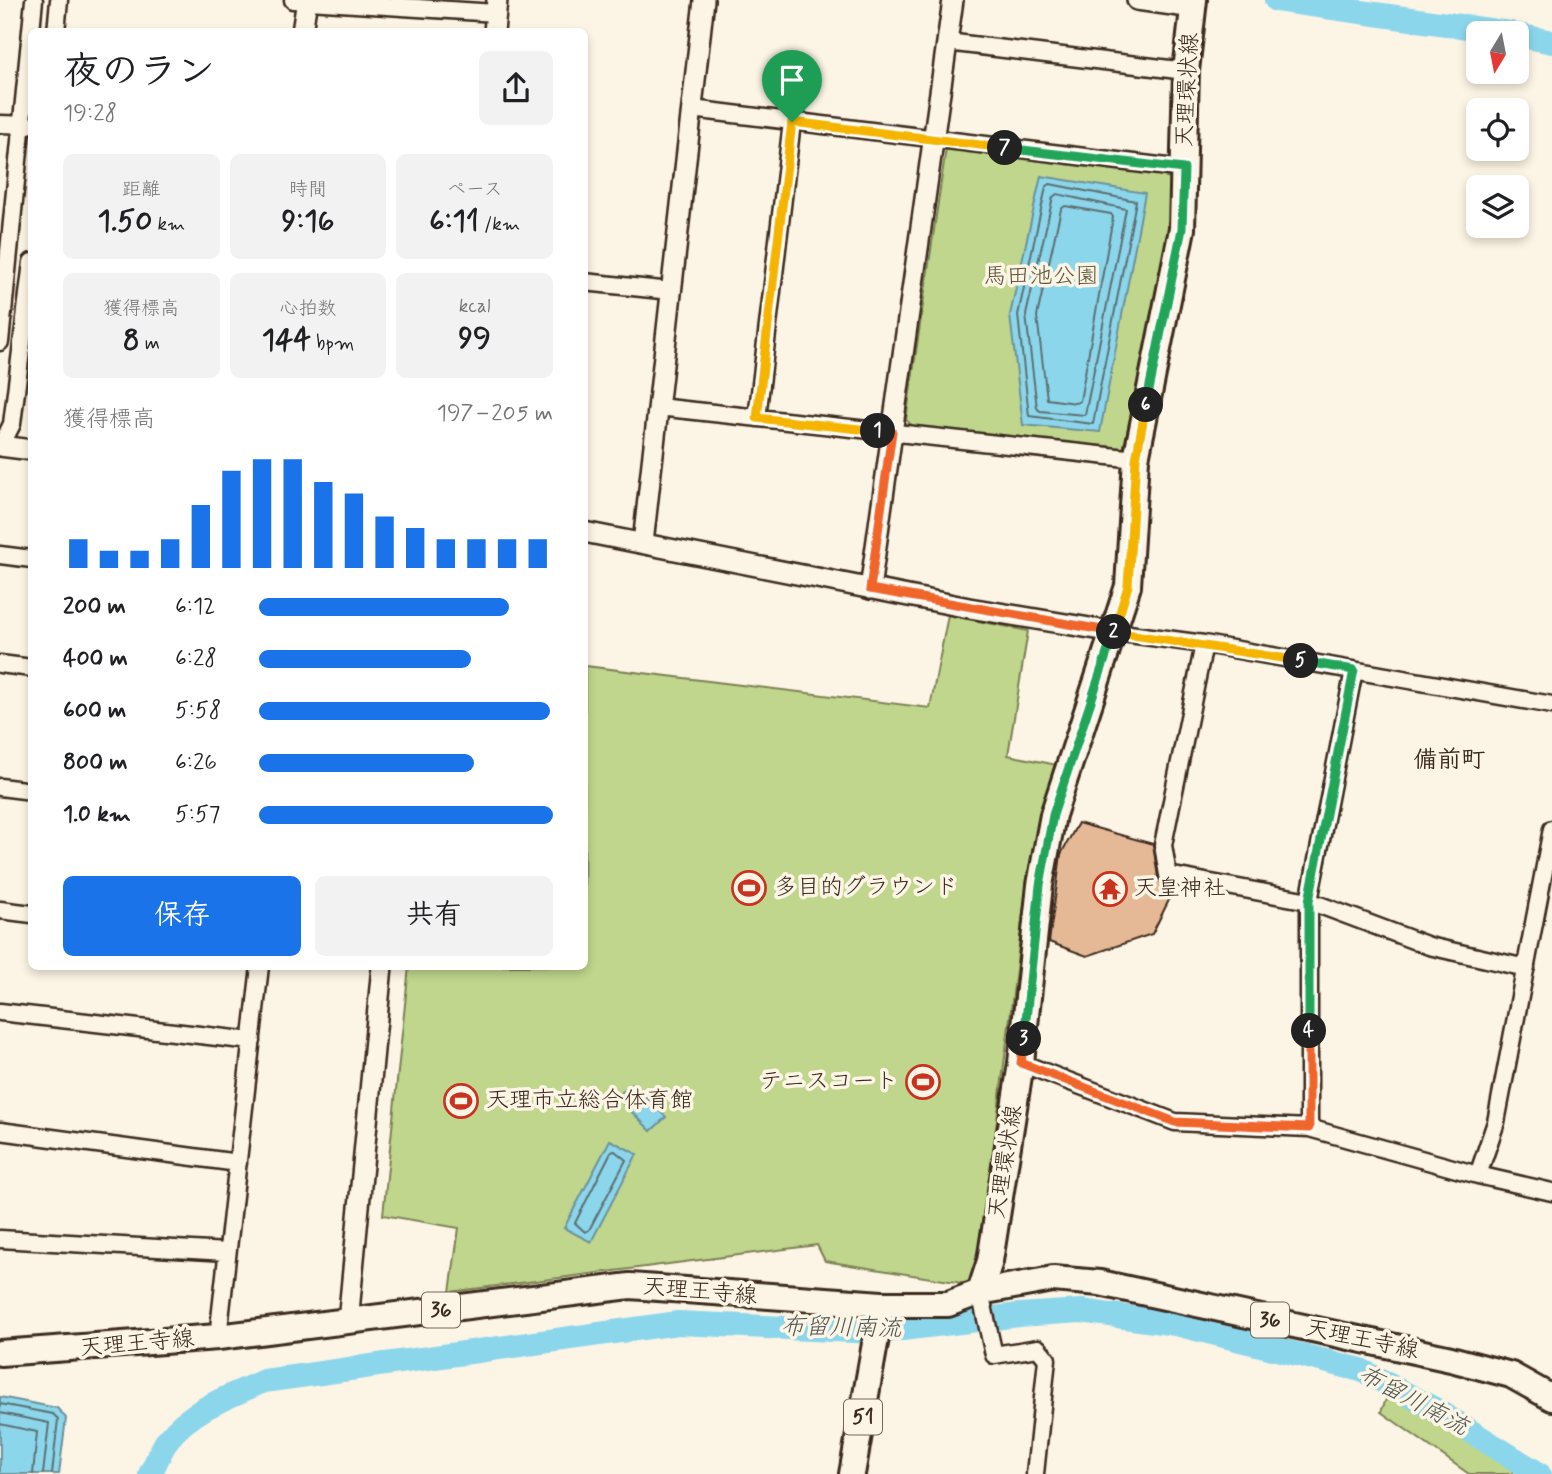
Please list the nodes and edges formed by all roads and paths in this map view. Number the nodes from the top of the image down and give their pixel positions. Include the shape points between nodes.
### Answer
1 (34, 0) edge
2 (60, 0) edge
3 (302, 0) edge
4 (704, 0) edge
5 (953, 0) edge
6 (1137, 0) edge
7 (377, 3) edge
8 (1194, 4) edge
9 (496, 15) edge
10 (32, 28) edge
11 (56, 28) edge
12 (302, 28) edge
13 (947, 42) junction
14 (1186, 71) junction
15 (28, 94) edge
16 (692, 109) junction
17 (792, 122) junction
18 (0, 124) edge
19 (26, 125) edge
20 (935, 140) junction
21 (1184, 169) junction
22 (3, 282) edge
23 (588, 282) edge
24 (28, 285) edge
25 (671, 291) junction
26 (28, 317) edge
27 (0, 342) edge
28 (25, 364) edge
29 (658, 407) junction
30 (757, 418) junction
31 (892, 432) junction
32 (0, 445) edge
33 (28, 449) edge
34 (0, 454) edge
35 (1136, 459) junction
36 (588, 533) edge
37 (643, 543) junction
38 (0, 555) edge
39 (28, 558) edge
40 (870, 589) junction
41 (1114, 632) junction
42 (1204, 644) junction
43 (0, 664) edge
44 (28, 668) edge
45 (1354, 670) junction
46 (1552, 705) edge
47 (0, 787) edge
48 (28, 790) edge
49 (1552, 830) edge
50 (1309, 901) junction
51 (0, 910) edge
52 (28, 914) edge
53 (1526, 968) junction
54 (260, 970) edge
55 (382, 970) edge
56 (0, 1012) edge
57 (252, 1041) junction
58 (1021, 1063) junction
59 (1309, 1128) junction
60 (0, 1131) edge
61 (238, 1163) junction
62 (1478, 1175) junction
63 (1552, 1192) edge
64 (0, 1239) edge
65 (227, 1252) junction
66 (982, 1298) junction
67 (882, 1308) junction
68 (348, 1322) junction
69 (218, 1337) junction
70 (0, 1353) edge
71 (1552, 1398) edge
72 (852, 1474) edge
73 (1035, 1474) edge

1 - 10 street
2 - 11 street
3 - 7 street
3 - 12 street
4 - 16 street
5 - 13 street
6 - 8 street
7 - 9 street
8 - 14 main road, 天理環状線
13 - 14 street
13 - 20 street
14 - 21 main road, 天理環状線
15 - 19 street
16 - 17 street
16 - 25 street
17 - 20 street
17 - 30 street
18 - 19 street
19 - 22 street
20 - 21 street
20 - 31 street
21 - 35 main road, 天理環状線 via 1182,229
22 - 24 street
22 - 27 street
23 - 25 street
25 - 29 street
26 - 28 street
28 - 32 street via 12,424
29 - 30 street
29 - 37 street
30 - 31 street
31 - 35 street
31 - 40 street
32 - 33 street
32 - 34 street
35 - 41 main road, 天理環状線 via 1128,586
36 - 37 street
37 - 40 street
38 - 39 street
40 - 41 street
41 - 42 street
41 - 58 main road, 天理環状線 via 1053,815 1040,885
42 - 45 street
42 - 50 street via 1163,845 1168,875
43 - 44 street
45 - 46 street
45 - 50 street
47 - 48 street
49 - 53 street
50 - 53 street via 1429,946
50 - 59 street
51 - 52 street
53 - 62 street via 1496,1122
54 - 57 street
55 - 68 street
56 - 57 street
57 - 61 street
58 - 59 street via 1175,1122
58 - 66 main road, 天理環状線
59 - 62 street
60 - 61 street
61 - 65 street
62 - 63 street
64 - 65 street
65 - 69 street
66 - 67 main road, 天理王寺線 / 36
66 - 71 main road, 天理王寺線 / 36 via 1053,1279 1100,1283 1487,1368 1511,1375
66 - 73 street via 994,1355 1038,1348 1047,1359
67 - 68 main road, 天理王寺線 / 36 via 630,1286
67 - 72 main road, 51
68 - 69 main road, 天理王寺線 / 36
69 - 70 main road, 天理王寺線 / 36

